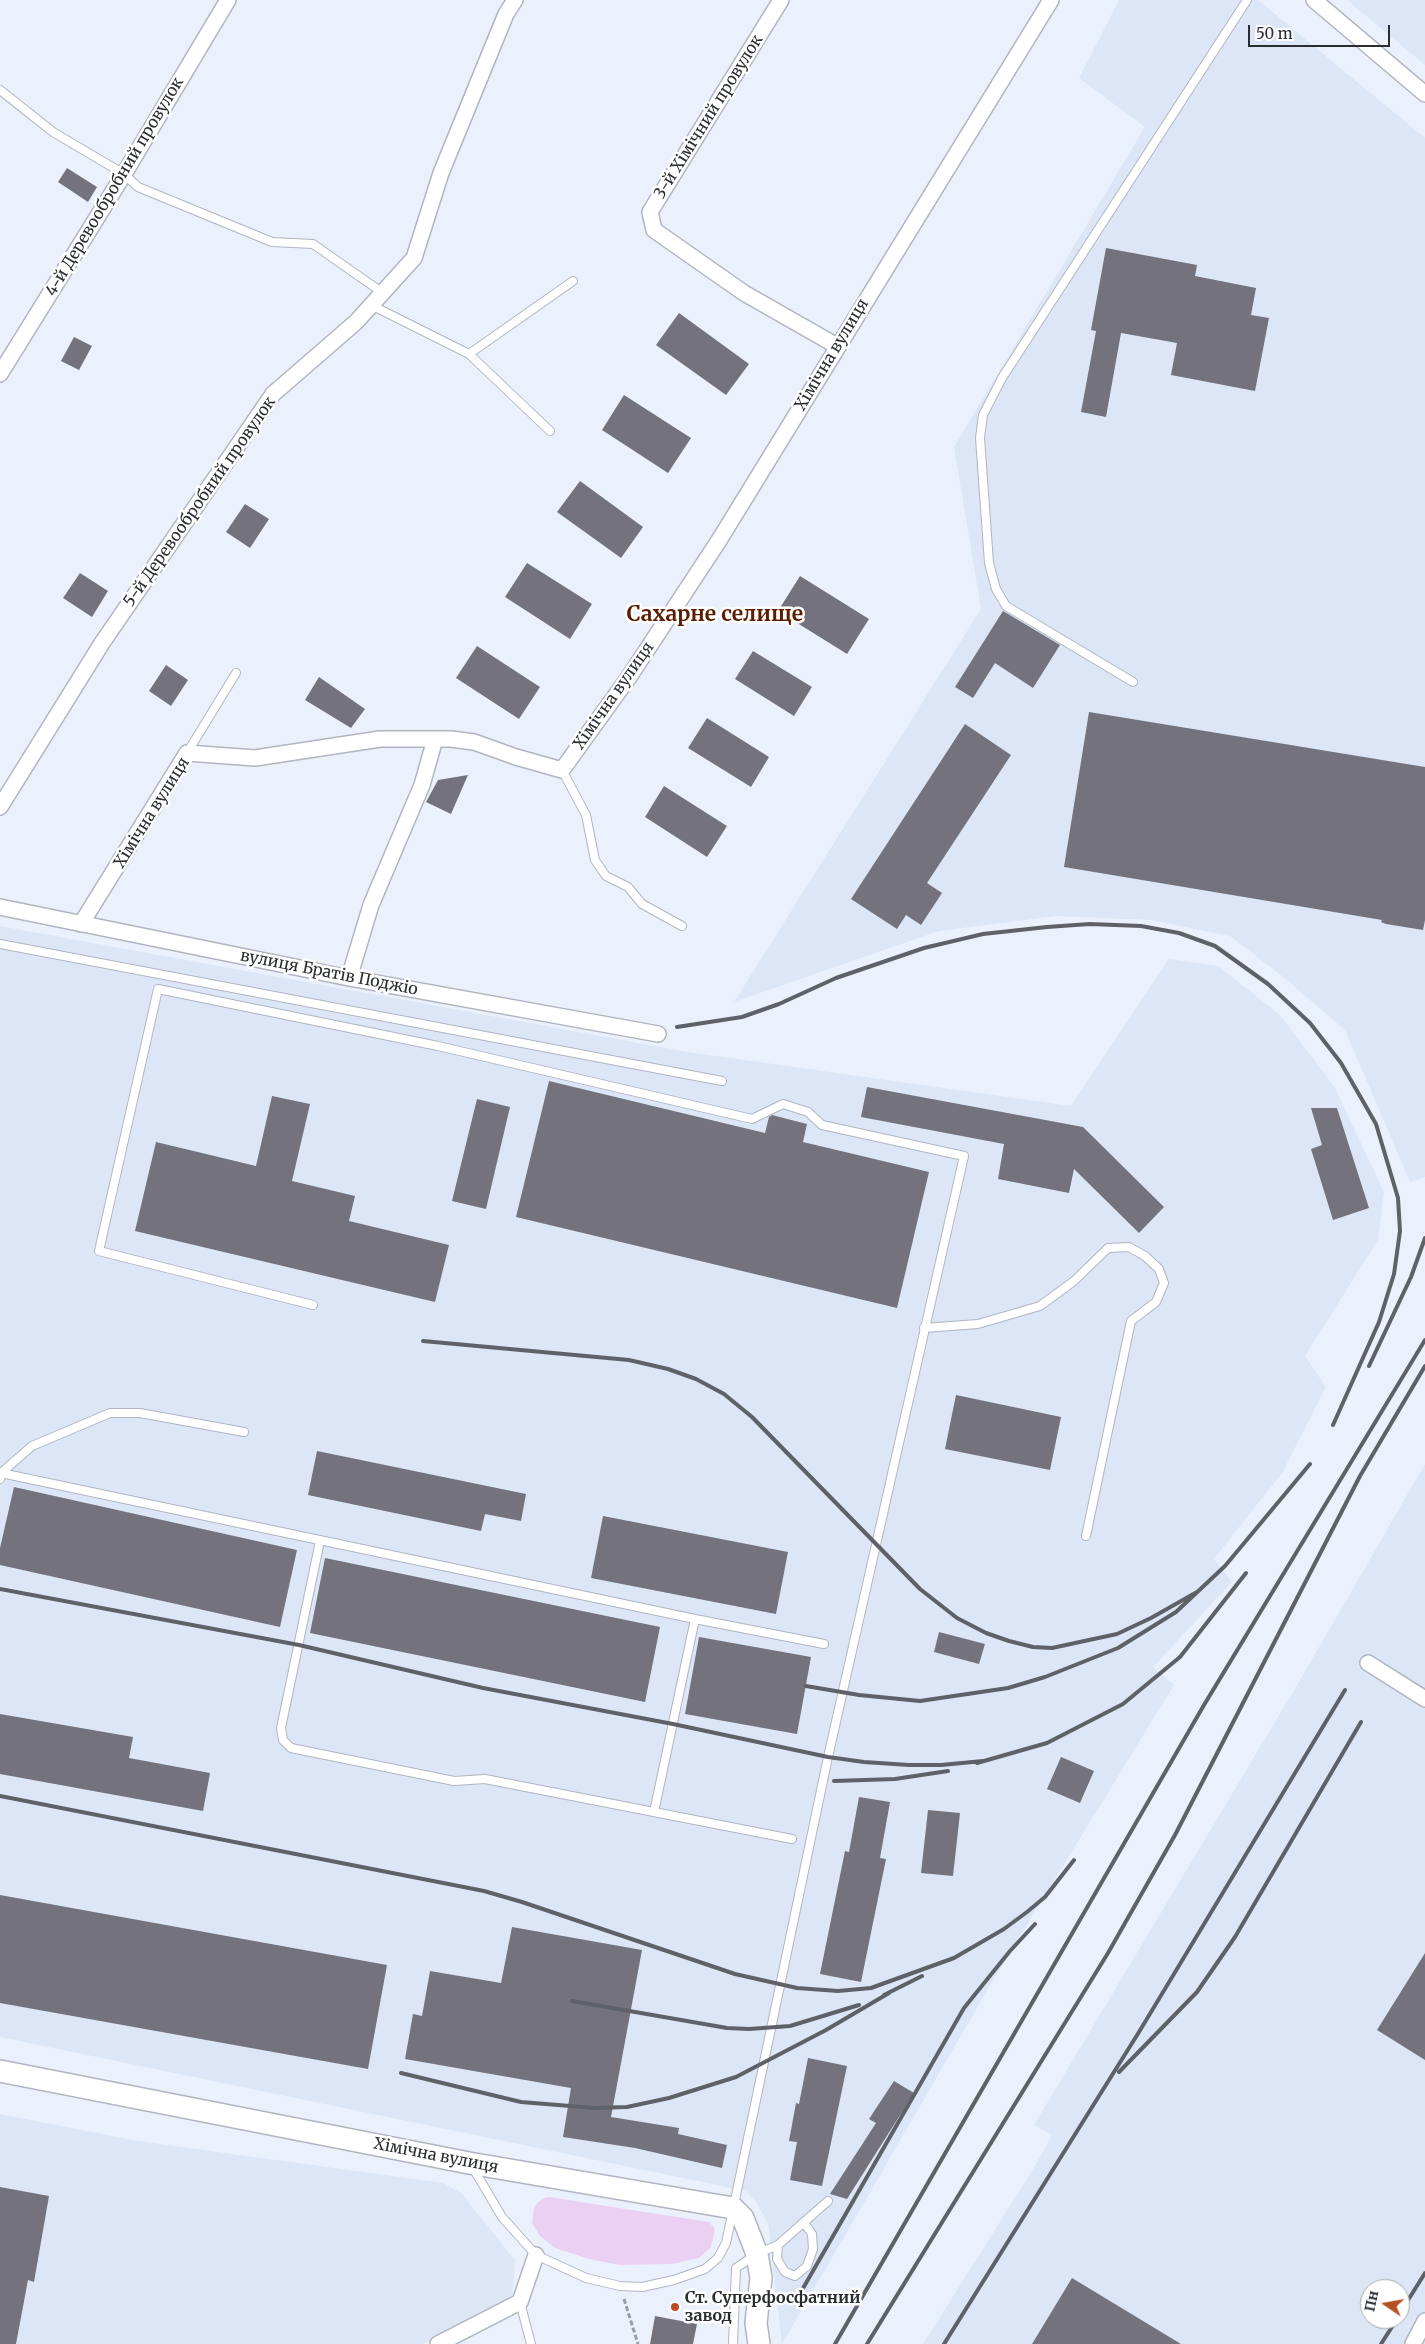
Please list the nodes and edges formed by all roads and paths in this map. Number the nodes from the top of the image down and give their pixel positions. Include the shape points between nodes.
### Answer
1 (228, 0) edge
2 (515, 0) edge
3 (781, 0) edge
4 (1051, 0) edge
5 (1247, 0) edge
6 (1314, 0) edge
7 (0, 90) edge
8 (1425, 94) edge
9 (124, 174) junction
10 (573, 281) dead end
11 (383, 293) junction
12 (371, 305) junction
13 (837, 346) junction
14 (469, 354) junction
15 (0, 374) edge
16 (550, 431) dead end
17 (236, 673) dead end
18 (1133, 682) dead end
19 (435, 739) junction
20 (187, 753) junction
21 (562, 770) junction
22 (0, 807) edge
23 (0, 907) edge
24 (81, 924) junction
25 (682, 926) dead end
26 (0, 944) edge
27 (349, 978) junction
28 (658, 1034) dead end
29 (722, 1081) dead end
30 (313, 1305) dead end
31 (924, 1328) junction
32 (244, 1432) dead end
33 (1, 1476) edge
34 (1086, 1536) dead end
35 (320, 1541) junction
36 (695, 1619) junction
37 (824, 1644) dead end
38 (1368, 1663) dead end
39 (1425, 1699) edge
40 (654, 1812) junction
41 (792, 1839) dead end
42 (0, 2071) edge
43 (469, 2163) junction
44 (828, 2201) dead end
45 (733, 2208) junction
46 (804, 2223) junction
47 (778, 2245) junction
48 (757, 2254) junction
49 (536, 2255) junction
50 (620, 2286) junction
51 (520, 2302) junction
52 (1425, 2321) edge
53 (438, 2344) edge
54 (531, 2344) edge
55 (638, 2344) edge
56 (733, 2344) edge
57 (759, 2344) edge
58 (1413, 2344) edge

1 - 9 street, 4-й Деревообробний провулок
2 - 11 street, 5-й Деревообробний провулок via 506,14 442,173 414,258
3 - 13 street, 3-й Хімічний провулок via 650,212 654,230 744,293
4 - 13 street, Хімічна вулиця
5 - 18 lane via 1002,378 983,415 980,438 984,505 989,563 996,589 1006,606
6 - 8 street
7 - 9 lane via 53,132
9 - 11 lane via 138,187 272,242 313,244
9 - 15 street, 4-й Деревообробний провулок
10 - 14 lane
11 - 12 street, 5-й Деревообробний провулок
12 - 14 lane
12 - 22 street, 5-й Деревообробний провулок via 274,394 102,643
13 - 21 street, Хімічна вулиця via 718,542 629,677
14 - 16 lane
17 - 20 lane
19 - 20 street, Хімічна вулиця via 380,739 255,758
19 - 21 street, Хімічна вулиця via 474,742 516,758
19 - 27 street via 419,793 371,905
20 - 24 street, Хімічна вулиця
21 - 25 lane via 586,816 595,860 606,876 628,887 642,904
23 - 24 street, вулиця Братів Поджіо
24 - 27 street, вулиця Братів Поджіо
26 - 29 lane
27 - 28 street, вулиця Братів Поджіо
30 - 31 lane via 99,1251 158,989 438,1046 752,1119 783,1104 808,1112 822,1125 964,1156
31 - 34 lane via 978,1324 1040,1306 1074,1281 1108,1248 1129,1246 1159,1268 1164,1283 1156,1302 1131,1321
31 - 45 lane via 826,1766
32 - 33 lane via 140,1412 110,1413 32,1446
33 - 35 lane
35 - 36 lane
35 - 40 lane via 281,1728 283,1740 291,1748 454,1781 485,1779
36 - 37 lane
36 - 40 lane
38 - 39 street
40 - 41 lane
42 - 43 main road, Хімічна вулиця
43 - 45 main road, Хімічна вулиця
43 - 49 lane via 502,2217
44 - 46 lane
45 - 48 main road via 743,2218
45 - 50 lane via 726,2243 718,2258 705,2268 674,2280 642,2287
46 - 47 lane
46 - 47 lane via 812,2234 813,2249 807,2266 795,2276 785,2272 777,2259
47 - 48 lane
48 - 56 lane via 736,2268
48 - 57 main road via 761,2278 756,2324
49 - 50 lane via 586,2278
49 - 51 street
50 - 55 path
51 - 53 street
51 - 54 lane
52 - 58 street

